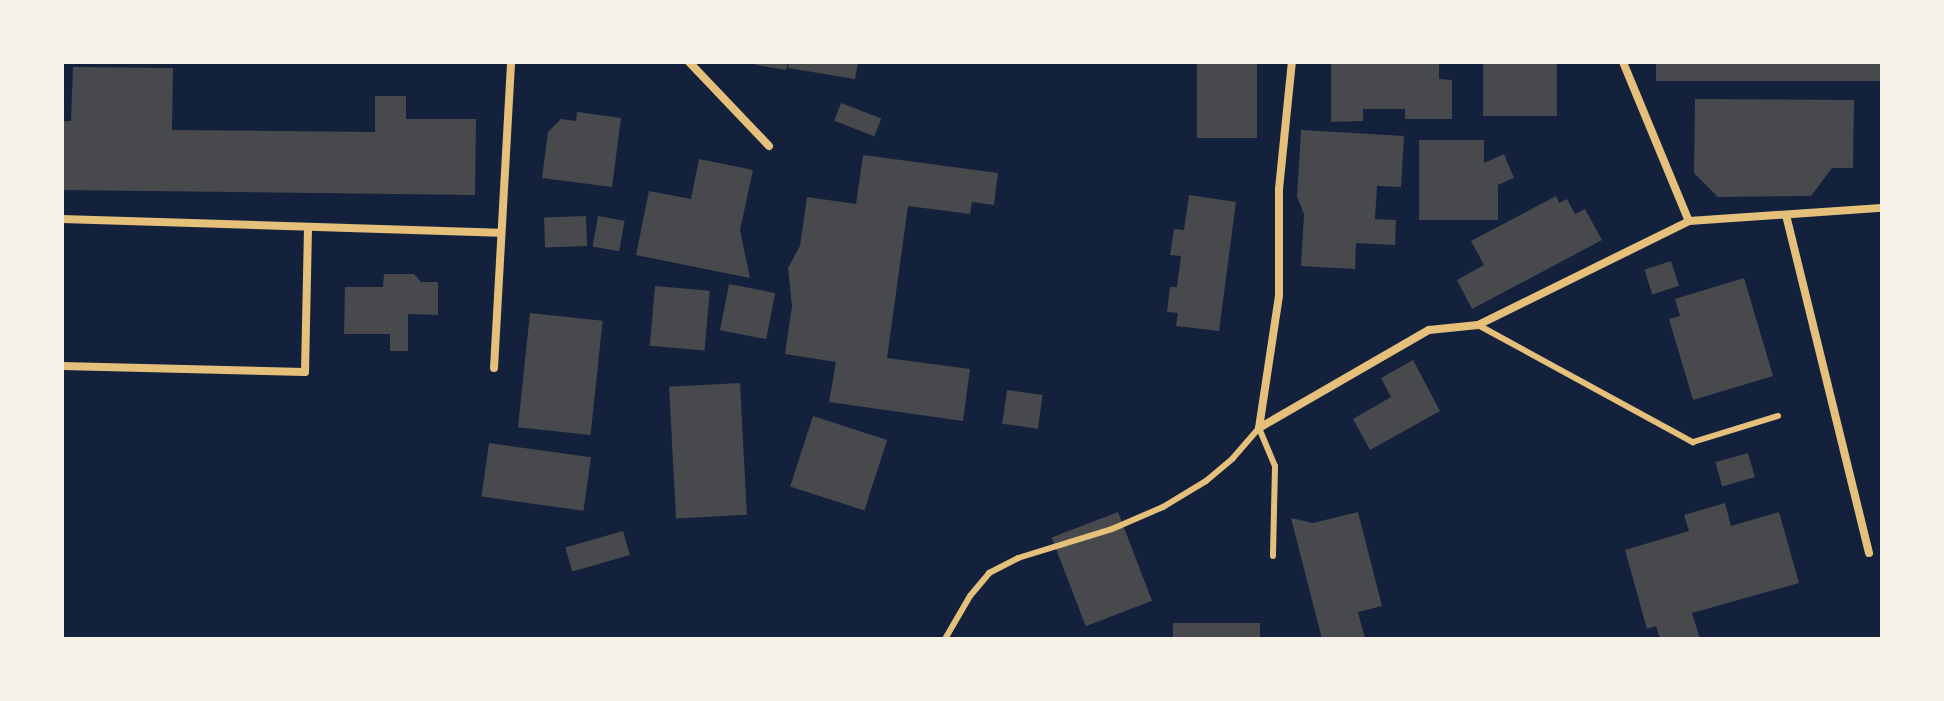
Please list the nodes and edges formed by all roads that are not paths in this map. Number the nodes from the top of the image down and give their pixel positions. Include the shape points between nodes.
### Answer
1 (511, 62) edge
2 (689, 62) edge
3 (1292, 62) edge
4 (1623, 62) edge
5 (769, 146) dead end
6 (1882, 208) edge
7 (1786, 215) junction
8 (62, 219) edge
9 (1689, 221) junction
10 (308, 227) junction
11 (499, 233) junction
12 (1478, 325) junction
13 (62, 366) edge
14 (494, 368) dead end
15 (1778, 416) dead end
16 (1259, 428) junction
17 (1869, 553) dead end
18 (1273, 556) dead end
19 (945, 639) edge

1 - 11 street
2 - 5 street
3 - 16 street via 1279,189 1279,295
4 - 9 street
6 - 7 street
7 - 9 street
7 - 17 street
8 - 10 street
9 - 12 street
10 - 11 street
10 - 13 street via 305,372
11 - 14 street
12 - 15 lane via 1693,442
12 - 16 street via 1429,330
16 - 18 lane via 1275,466
16 - 19 lane via 1206,481 1163,507 989,573

